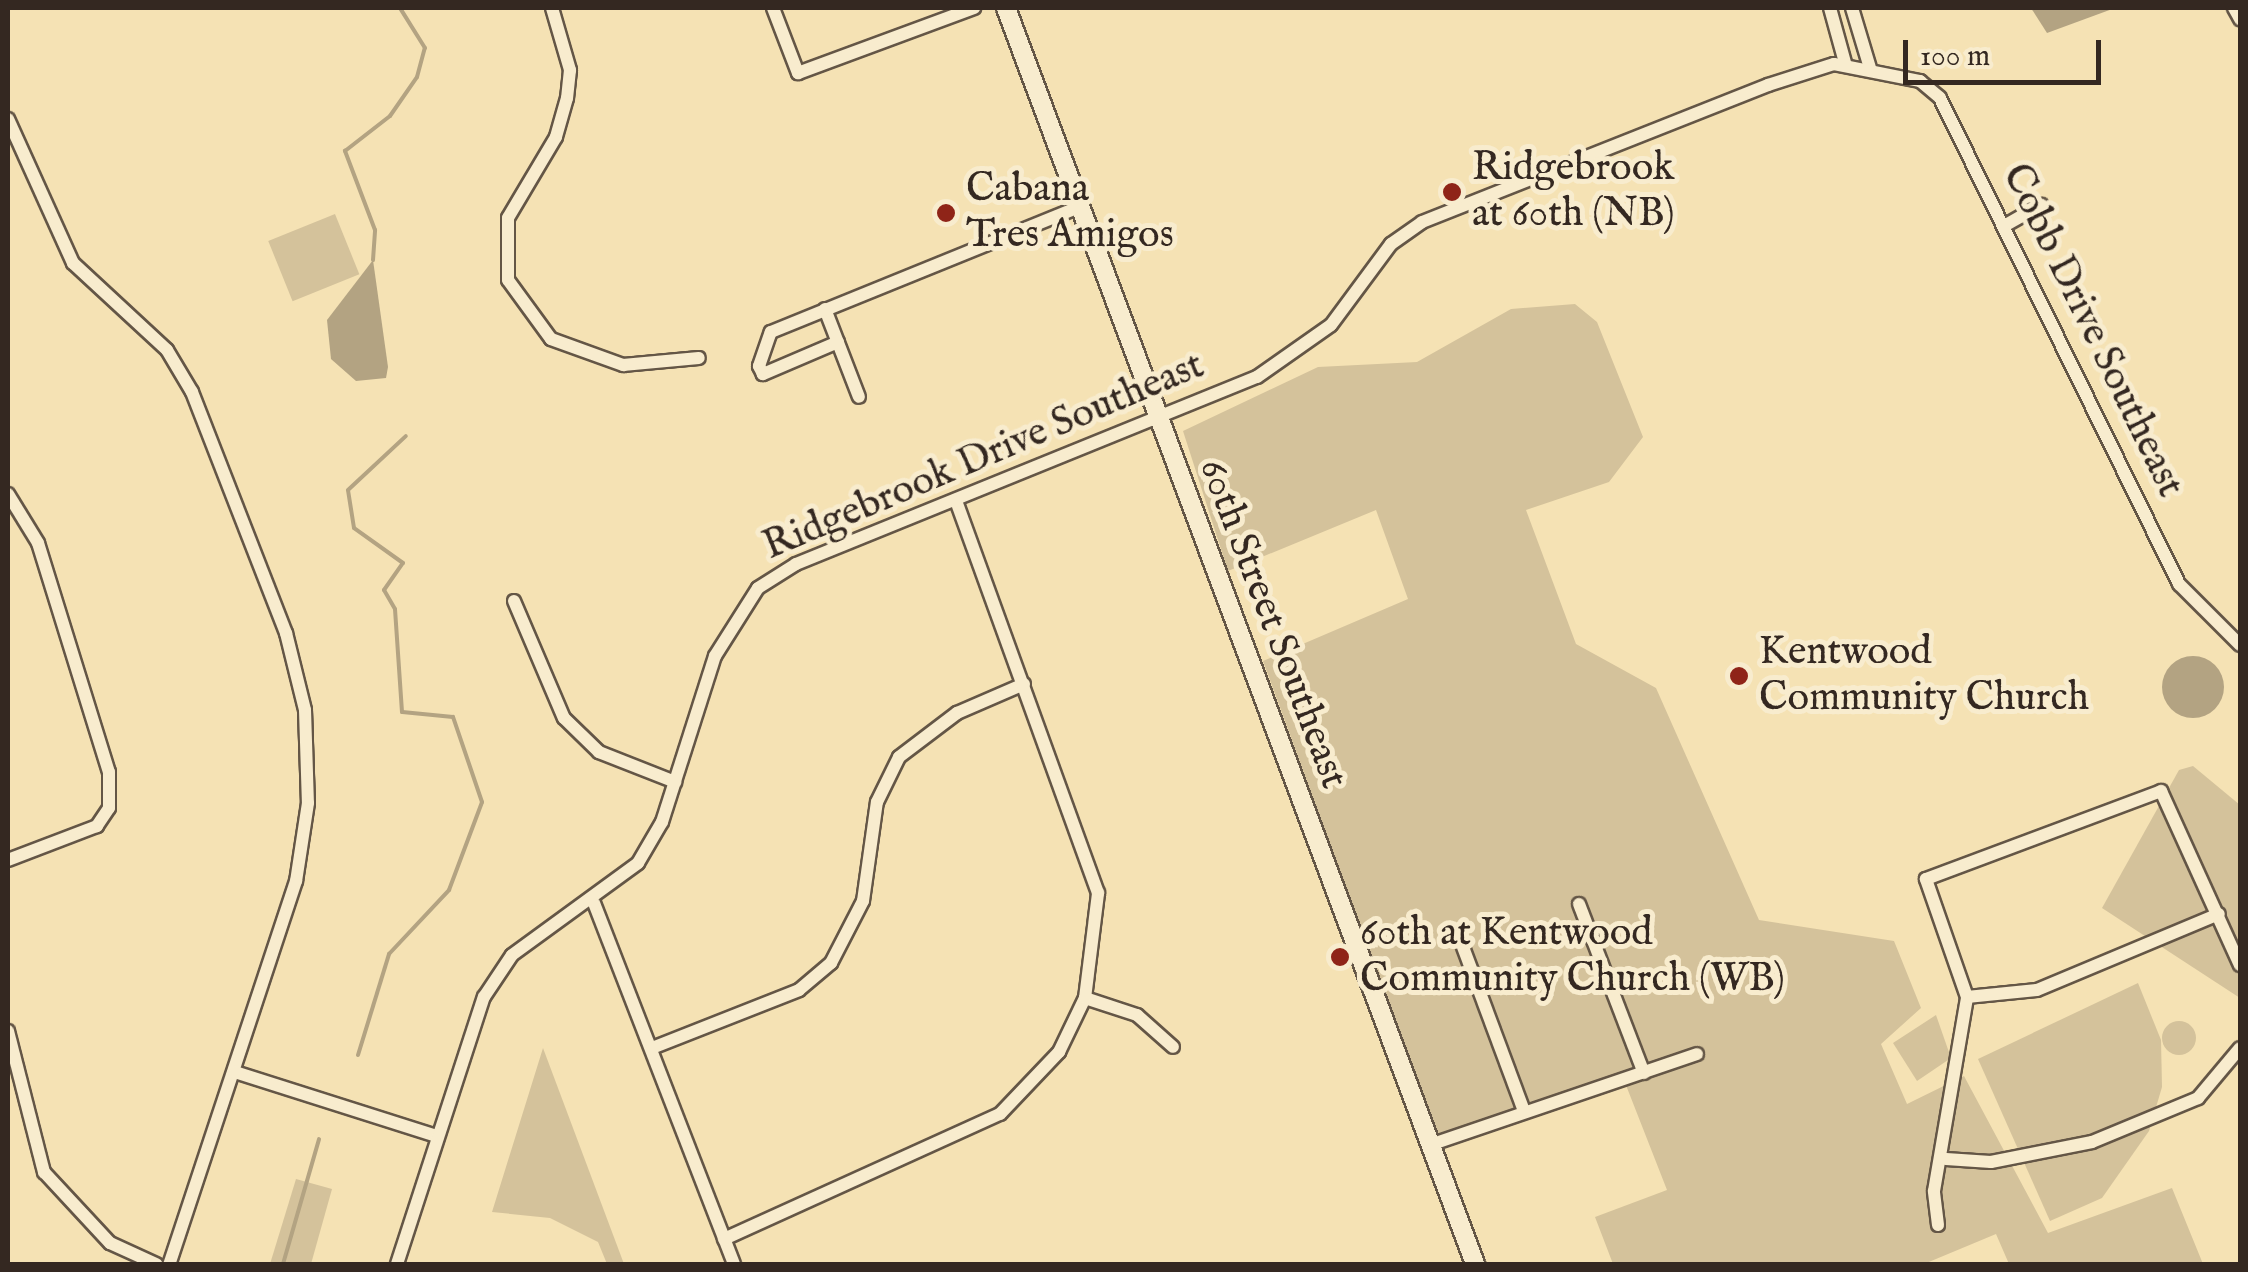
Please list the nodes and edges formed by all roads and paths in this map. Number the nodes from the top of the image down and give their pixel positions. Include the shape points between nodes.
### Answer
1 (552, 8) edge
2 (773, 8) edge
3 (974, 8) edge
4 (1006, 8) edge
5 (1830, 8) edge
6 (1852, 8) edge
7 (2234, 8) edge
8 (2240, 20) edge
9 (1846, 66) junction
10 (1870, 68) junction
11 (8, 118) edge
12 (2042, 205) dead end
13 (1079, 207) junction
14 (2004, 226) junction
15 (825, 309) junction
16 (838, 342) junction
17 (699, 358) dead end
18 (859, 396) dead end
19 (1158, 418) junction
20 (8, 494) edge
21 (956, 500) junction
22 (514, 601) dead end
23 (2240, 645) edge
24 (1024, 684) junction
25 (675, 782) junction
26 (8, 860) edge
27 (594, 903) junction
28 (1579, 904) dead end
29 (2220, 914) junction
30 (1464, 947) dead end
31 (2240, 966) edge
32 (1967, 997) junction
33 (1085, 998) junction
34 (8, 1031) edge
35 (1173, 1047) dead end
36 (652, 1048) junction
37 (2240, 1048) edge
38 (1698, 1054) dead end
39 (235, 1072) junction
40 (1644, 1074) junction
41 (1524, 1111) junction
42 (437, 1136) junction
43 (1430, 1144) junction
44 (1946, 1159) junction
45 (1938, 1224) dead end
46 (724, 1239) junction
47 (156, 1264) edge
48 (169, 1264) edge
49 (398, 1264) edge
50 (734, 1264) edge
51 (1475, 1264) edge

1 - 17 street via 570,70 566,98 556,136 508,218 508,280 551,339 623,365
2 - 3 street via 798,73
4 - 13 main road, 60th Street Southeast
5 - 9 street
6 - 10 street
7 - 8 street
9 - 10 street, Ridgebrook Drive Southeast
9 - 19 street, Ridgebrook Drive Southeast via 1768,85 1453,205 1390,244 1312,343
10 - 14 street, Cobb Drive Southeast via 1920,81 1940,98
11 - 39 street via 73,263 167,350 192,392 297,666 310,767 305,835
12 - 14 street
13 - 15 street
13 - 19 main road, 60th Street Southeast
14 - 23 street, Cobb Drive Southeast via 2179,584
15 - 16 street
15 - 16 street via 771,332 759,366 763,374
16 - 18 street
19 - 21 street, Ridgebrook Drive Southeast
19 - 43 main road, 60th Street Southeast
20 - 26 street via 38,543 98,719 109,808 97,826
21 - 24 street
21 - 25 street, Ridgebrook Drive Southeast via 758,588 715,656
22 - 25 street via 564,718 599,752
24 - 33 street via 1098,893
24 - 36 street via 957,713 899,757 877,802 863,900 831,963 799,990
25 - 27 street, Ridgebrook Drive Southeast via 638,864
27 - 36 street
27 - 42 street, Ridgebrook Drive Southeast via 512,955 484,996
28 - 40 street
29 - 31 street
29 - 32 street via 2037,990
29 - 32 street via 2173,800 2152,793 1926,879
30 - 41 street
32 - 44 street
33 - 35 street via 1148,1021
33 - 46 street via 1059,1052 1000,1114
34 - 47 street via 44,1172 110,1243
36 - 46 street
37 - 44 street via 2198,1098 2092,1142 1991,1162
38 - 40 street
39 - 42 street
39 - 48 street
40 - 41 street
41 - 43 street
42 - 49 street, Ridgebrook Drive Southeast
43 - 51 main road, 60th Street Southeast
44 - 45 street via 1934,1191
46 - 50 street

